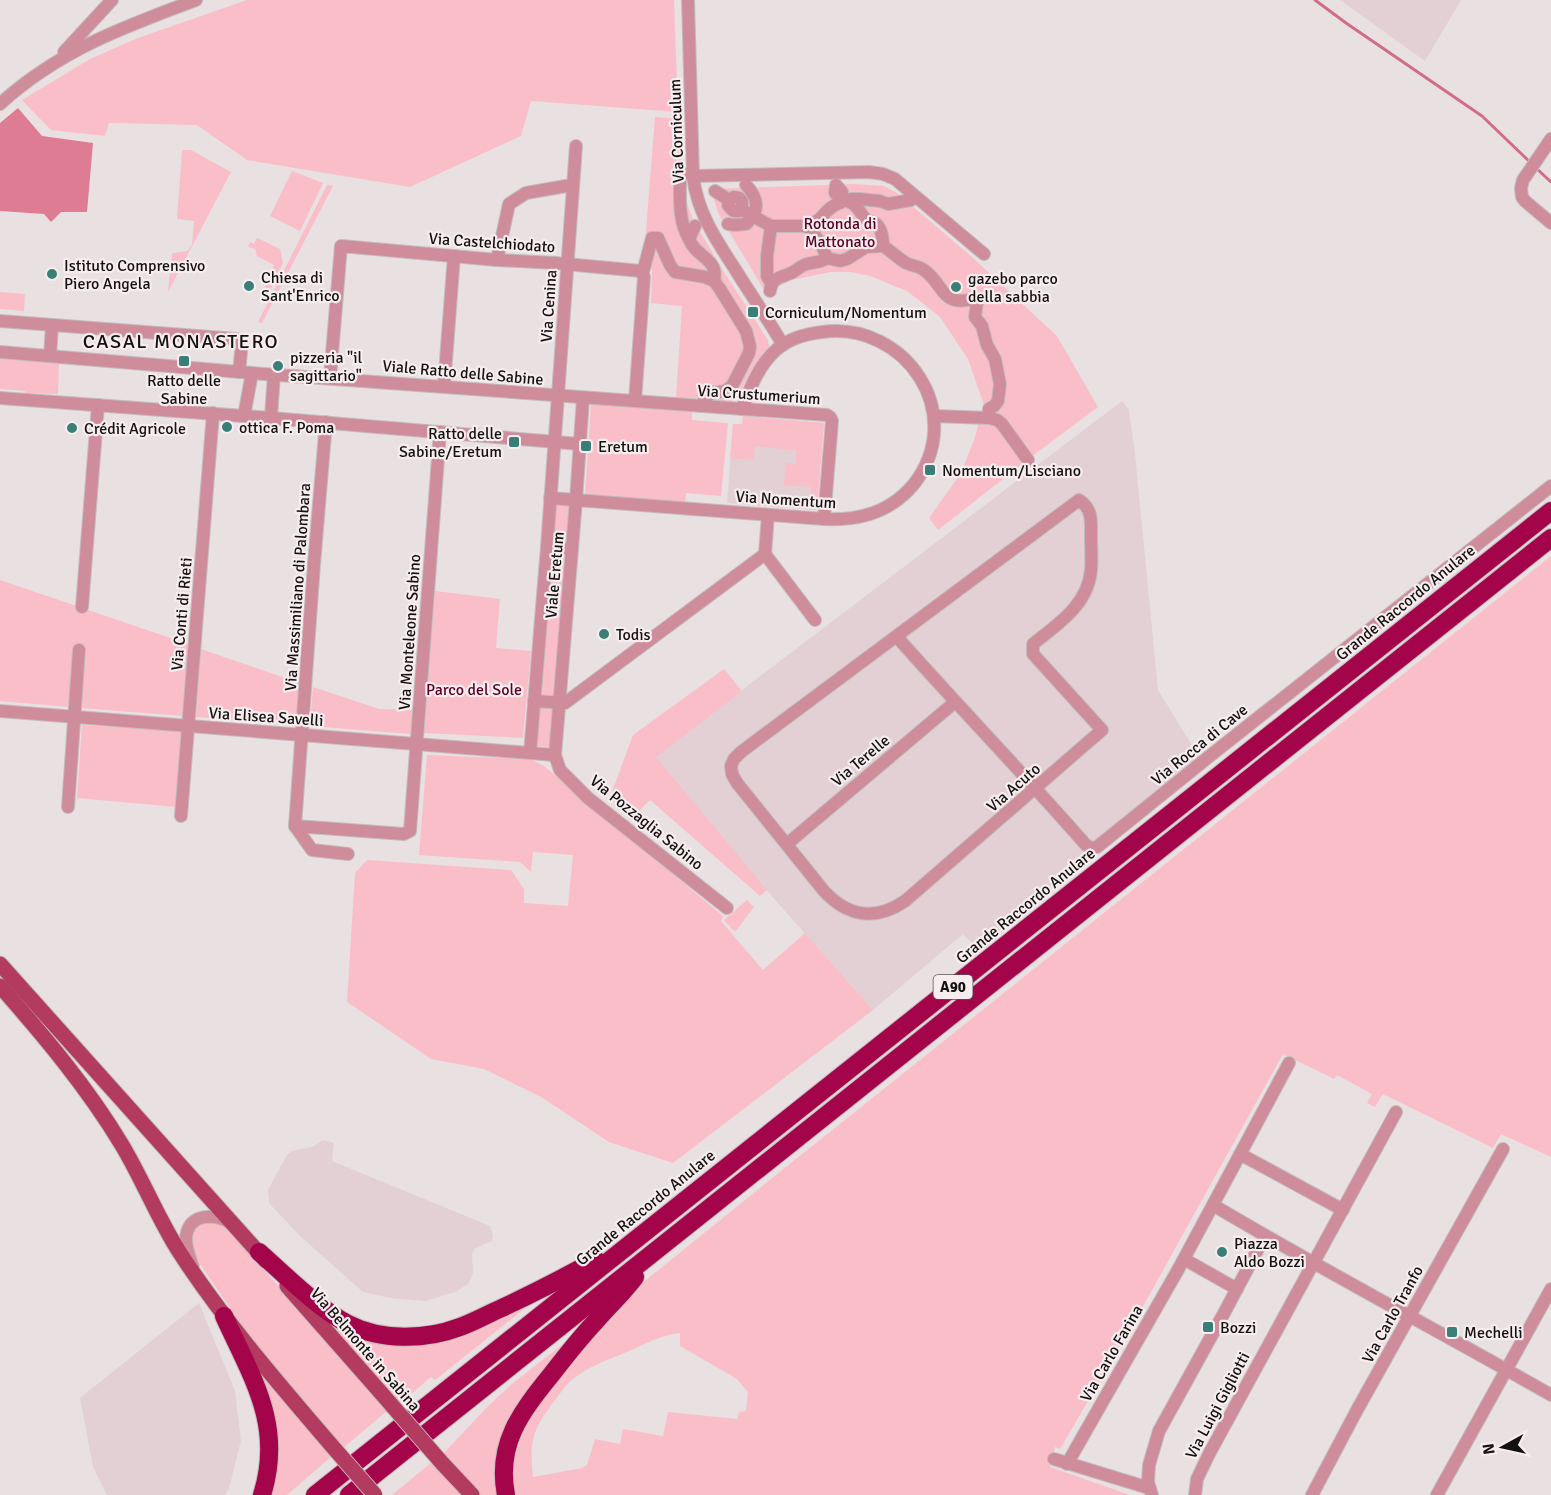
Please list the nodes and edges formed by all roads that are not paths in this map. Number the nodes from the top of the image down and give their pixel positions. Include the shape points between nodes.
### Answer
1 (112, 0) edge
2 (170, 0) edge
3 (196, 0) edge
4 (688, 0) edge
5 (184, 2) edge
6 (53, 63) junction
7 (0, 104) edge
8 (1551, 139) edge
9 (576, 146) dead end
10 (688, 175) junction
11 (746, 185) dead end
12 (573, 187) junction
13 (715, 191) dead end
14 (842, 200) junction
15 (911, 200) dead end
16 (754, 216) junction
17 (1551, 223) edge
18 (728, 224) dead end
19 (696, 226) dead end
20 (771, 226) junction
21 (804, 226) junction
22 (689, 239) junction
23 (883, 246) junction
24 (984, 254) dead end
25 (454, 256) junction
26 (827, 258) junction
27 (497, 260) junction
28 (567, 264) junction
29 (643, 272) junction
30 (714, 281) junction
31 (0, 321) edge
32 (52, 326) junction
33 (783, 345) junction
34 (0, 352) edge
35 (50, 356) junction
36 (239, 372) junction
37 (252, 373) junction
38 (274, 374) junction
39 (330, 378) junction
40 (444, 386) junction
41 (558, 396) junction
42 (0, 398) edge
43 (583, 398) junction
44 (635, 401) junction
45 (98, 405) junction
46 (701, 406) junction
47 (742, 409) junction
48 (213, 413) junction
49 (989, 414) dead end
50 (244, 416) junction
51 (934, 416) junction
52 (271, 418) junction
53 (326, 422) junction
54 (440, 432) junction
55 (554, 441) junction
56 (580, 444) junction
57 (1028, 460) dead end
58 (1551, 486) edge
59 (550, 498) junction
60 (576, 500) junction
61 (1551, 511) edge
62 (768, 514) junction
63 (824, 519) junction
64 (1551, 538) edge
65 (547, 547) junction
66 (572, 549) junction
67 (765, 554) junction
68 (82, 607) dead end
69 (815, 620) dead end
70 (897, 636) junction
71 (79, 650) dead end
72 (534, 701) junction
73 (955, 702) junction
74 (560, 703) junction
75 (0, 711) edge
76 (74, 717) junction
77 (188, 726) junction
78 (302, 735) junction
79 (417, 744) junction
80 (530, 753) junction
81 (555, 755) junction
82 (1037, 788) junction
83 (68, 807) dead end
84 (181, 816) dead end
85 (296, 826) junction
86 (787, 844) junction
87 (348, 854) dead end
88 (727, 908) dead end
89 (0, 964) edge
90 (0, 986) edge
91 (1289, 1063) dead end
92 (1396, 1113) dead end
93 (1503, 1149) dead end
94 (1240, 1154) junction
95 (1213, 1205) junction
96 (1343, 1210) junction
97 (234, 1225) junction
98 (1265, 1236) junction
99 (635, 1240) junction
100 (259, 1252) junction
101 (652, 1253) junction
102 (1184, 1259) junction
103 (1314, 1264) junction
104 (200, 1282) junction
105 (1551, 1288) edge
106 (1237, 1289) junction
107 (224, 1316) junction
108 (1410, 1316) junction
109 (1506, 1370) junction
110 (1551, 1395) edge
111 (1054, 1459) dead end
112 (1067, 1464) junction
113 (363, 1489) edge
114 (1150, 1491) edge
115 (262, 1495) edge
116 (315, 1495) edge
117 (472, 1495) edge
118 (506, 1495) edge
119 (1195, 1495) edge
120 (1312, 1495) edge
121 (1437, 1495) edge

1 - 6 street
2 - 5 street
3 - 5 street
4 - 10 street, Via Corniculum
5 - 6 street
6 - 7 street
8 - 17 street via 1521,186 1524,199
9 - 12 street, Via Cenina
10 - 22 street via 680,176 683,229
10 - 24 street via 883,174 895,179
10 - 33 street, Via Corniculum via 703,217
11 - 16 street via 757,203
12 - 27 street via 526,193 509,204
12 - 28 street, Via Cenina
13 - 16 street via 729,200 732,210
14 - 15 street via 888,204
14 - 21 street via 816,222
14 - 23 street via 851,202 866,220 875,223
16 - 18 street via 746,224
16 - 20 street
19 - 22 street
20 - 21 street
20 - 26 street via 766,256 766,276 771,287 776,278
21 - 26 street via 816,235
22 - 30 street via 714,266
23 - 26 street via 866,247 840,261
23 - 49 street via 907,264 924,270 950,298 976,302 975,317 995,359 1000,384 998,401
25 - 27 street, Via Castelchiodato
25 - 39 street, Via Castelchiodato via 340,246
25 - 40 street
27 - 28 street, Via Castelchiodato
28 - 29 street, Via Castelchiodato
28 - 41 street, Via Cenina
29 - 30 street via 652,238 658,238 675,272
29 - 44 street
30 - 46 street via 746,331 750,346 732,386 725,392 712,393
31 - 32 street
32 - 35 street
32 - 36 street via 237,339 242,342
33 - 47 street, Via Nomentum via 757,374
33 - 51 street, Via Nomentum via 797,337 829,331 872,337 911,366 925,387
34 - 35 street, Viale Ratto delle Sabine
35 - 36 street, Viale Ratto delle Sabine
36 - 37 street, Viale Ratto delle Sabine
37 - 38 street, Viale Ratto delle Sabine
37 - 50 street
38 - 39 street, Viale Ratto delle Sabine
38 - 52 street
39 - 40 street, Viale Ratto delle Sabine
40 - 41 street, Viale Ratto delle Sabine
41 - 43 street, Viale Ratto delle Sabine
41 - 55 street, Viale Eretum
42 - 45 street
43 - 44 street, Via Crustumerium
43 - 56 street, Viale Eretum
44 - 46 street, Via Crustumerium
45 - 48 street
45 - 68 street
46 - 47 street, Via Crustumerium
47 - 63 street, Via Crustumerium via 830,417
48 - 50 street
48 - 77 street, Via Conti di Rieti
50 - 52 street
51 - 57 street via 997,420
51 - 63 street, Via Nomentum via 934,438 928,458 903,496 864,516
52 - 53 street
53 - 54 street
53 - 78 street, Via Massimiliano di Palombara
54 - 55 street
54 - 79 street, Via Monteleone Sabino
55 - 56 street
55 - 59 street, Viale Eretum
56 - 60 street, Viale Eretum
58 - 82 street, Via Rocca di Cave via 1096,847 1086,845
59 - 60 street, Via Nomentum
59 - 65 street, Viale Eretum
60 - 62 street, Via Nomentum
60 - 66 street, Viale Eretum
61 - 99 highway, Grande Raccordo Anulare / A90
62 - 63 street, Via Nomentum
62 - 67 street
64 - 101 highway, A90
65 - 66 street
65 - 72 street, Viale Eretum
66 - 74 street, Viale Eretum
67 - 69 street
67 - 74 street
70 - 73 street, Via Rocca di Cave
70 - 82 street, Via Acuto via 1079,500 1085,504 1091,515 1087,587 1075,609 1033,644 1032,650 1102,730
70 - 86 street, Via Acuto via 734,759 731,769 739,786
71 - 76 street
72 - 74 street
72 - 80 street, Viale Eretum
73 - 82 street, Via Rocca di Cave
73 - 86 street, Via Terelle
74 - 81 street, Viale Eretum
75 - 76 street, Via Elisea Savelli
76 - 77 street, Via Elisea Savelli
76 - 83 street
77 - 78 street, Via Elisea Savelli
77 - 84 street, Via Conti di Rieti
78 - 79 street, Via Elisea Savelli
78 - 85 street, Via Massimiliano di Palombara
79 - 80 street, Via Elisea Savelli
79 - 85 street, Via Monteleone Sabino via 408,833
80 - 81 street, Via Elisea Savelli
81 - 88 street, Via Pozzaglia Sabino via 563,774 588,798
82 - 86 street, Via Acuto via 905,901 881,913 858,913 837,903
85 - 87 street via 312,850
89 - 97 main road, Via Belmonte in Sabina
90 - 104 main road via 53,1047 102,1114
91 - 94 street
92 - 96 street, Via Luigi Gigliotti
93 - 108 street, Via Carlo Tranfo
94 - 95 street
94 - 96 street
95 - 98 street
95 - 102 street
96 - 103 street, Via Luigi Gigliotti
97 - 100 main road, Via Belmonte in Sabina
97 - 104 street via 208,1216 197,1220 188,1231 188,1250
98 - 103 street
98 - 106 street
99 - 100 highway via 460,1327 414,1336 374,1333 346,1323
99 - 116 highway, Grande Raccordo Anulare / A90
100 - 117 main road, Via Belmonte in Sabina, bridge
101 - 113 highway, A90
101 - 118 highway via 520,1414 507,1451
102 - 106 street
102 - 112 street, Via Carlo Farina
103 - 108 street
103 - 119 street, Via Luigi Gigliotti via 1209,1454 1197,1479
104 - 107 main road
105 - 109 street
106 - 114 street via 1159,1431 1149,1465
107 - 113 main road, bridge
107 - 115 highway via 266,1415 270,1456
108 - 109 street
108 - 120 street, Via Carlo Tranfo
109 - 110 street
109 - 121 street
111 - 112 street
112 - 114 street

